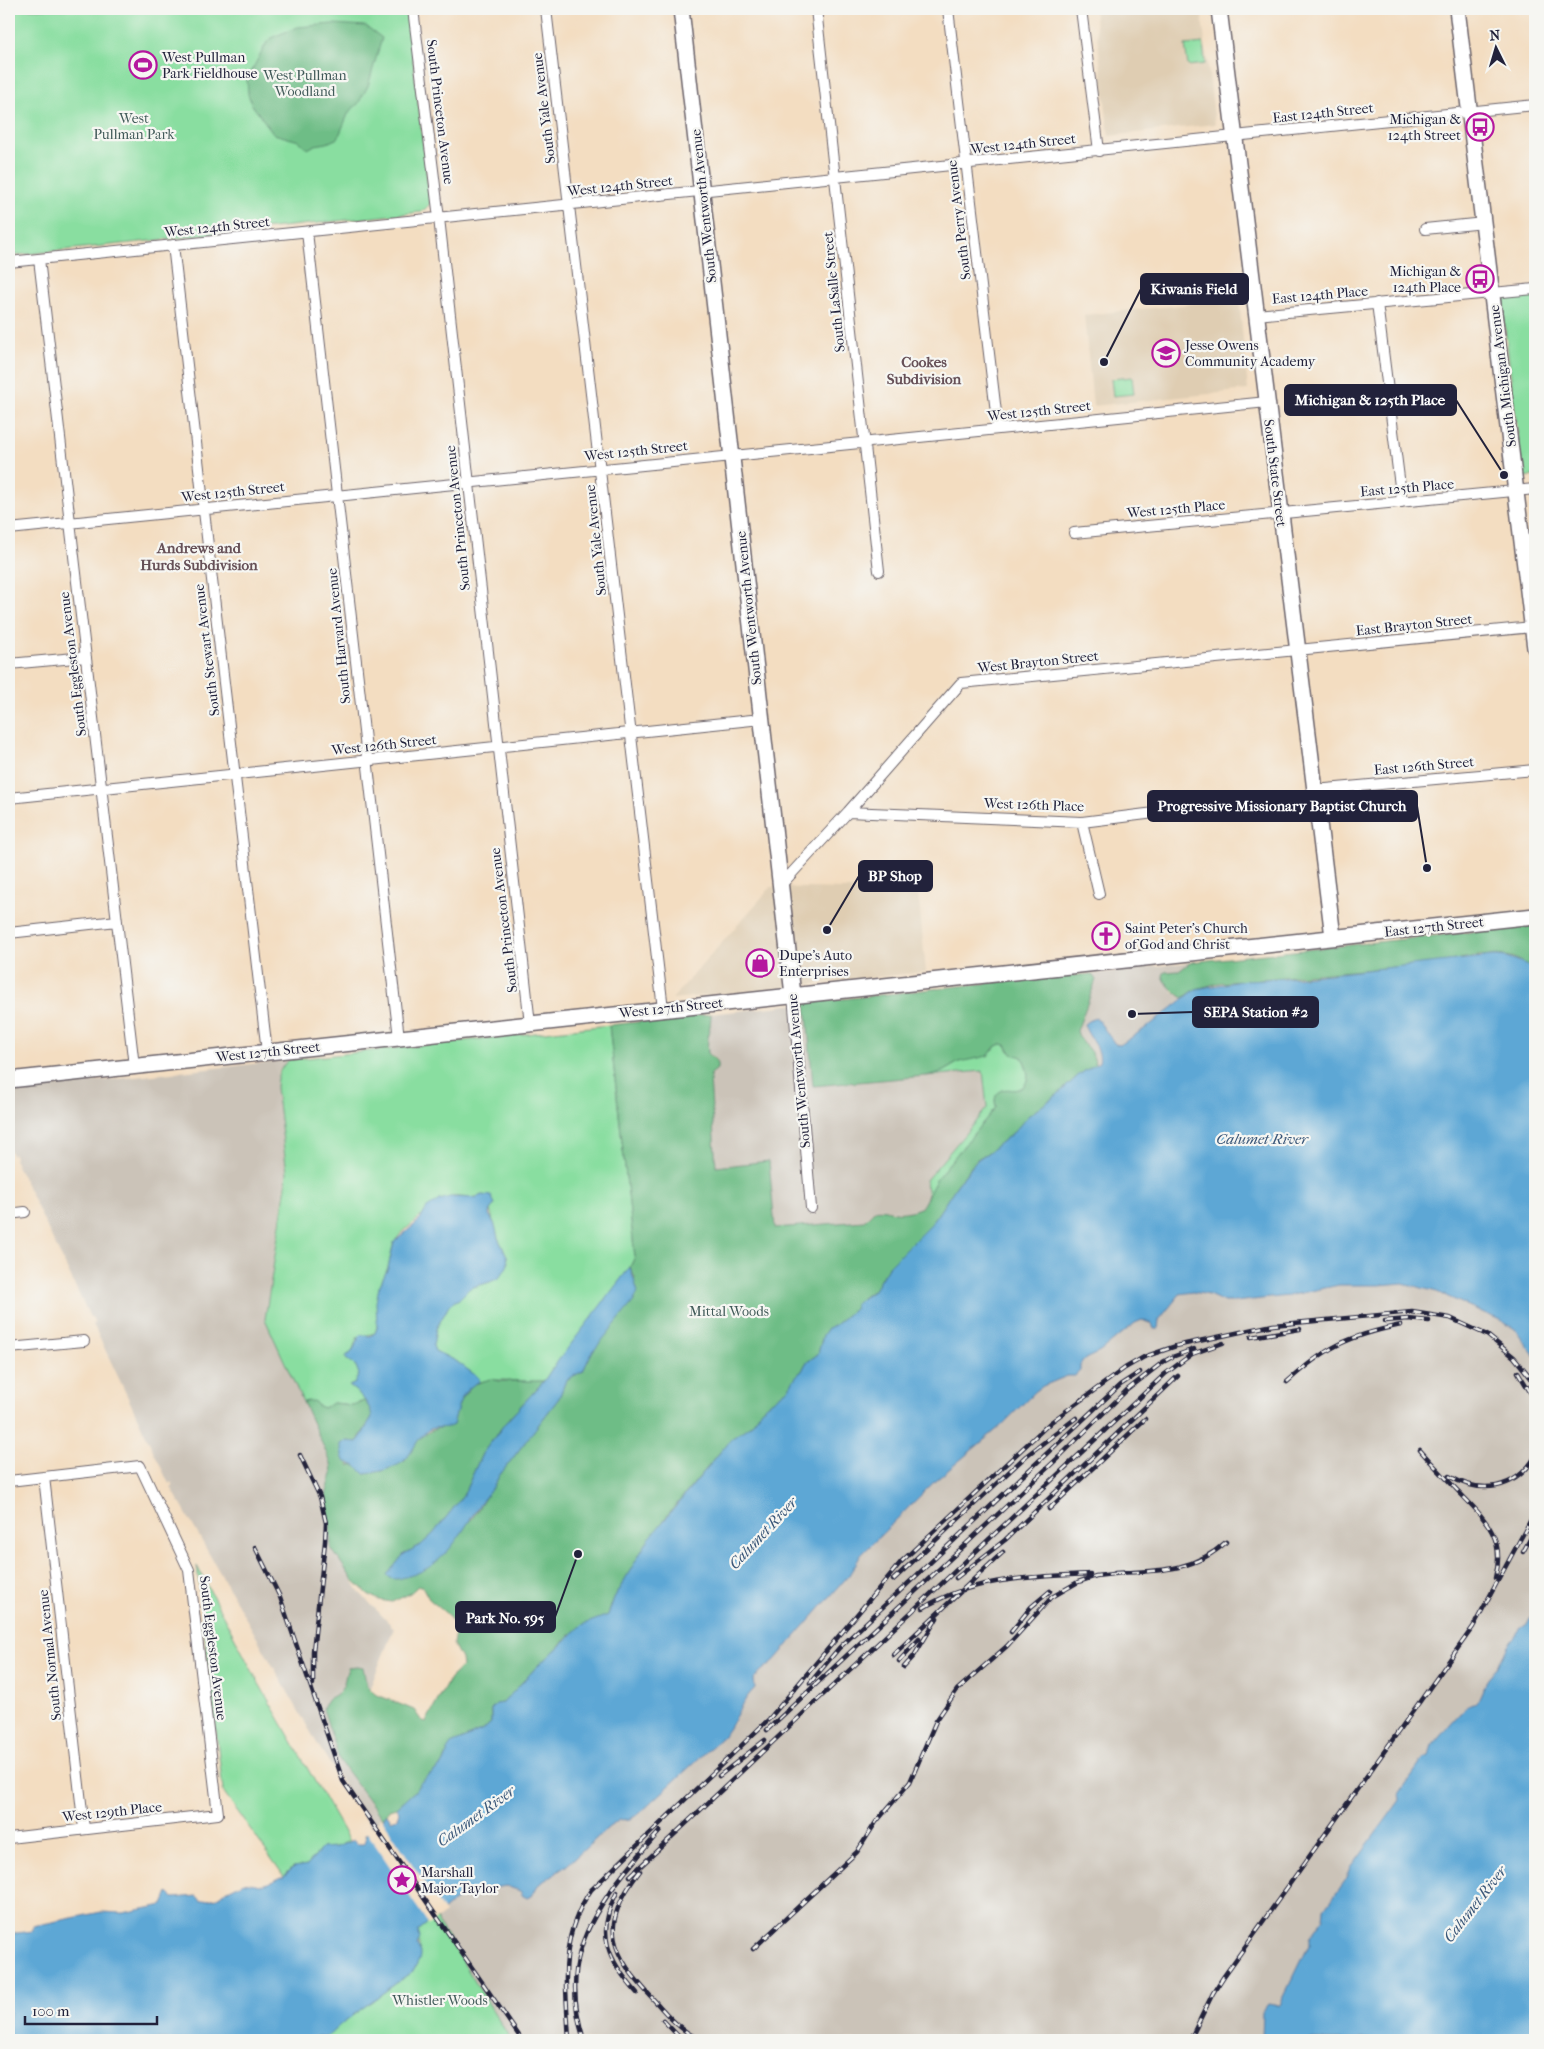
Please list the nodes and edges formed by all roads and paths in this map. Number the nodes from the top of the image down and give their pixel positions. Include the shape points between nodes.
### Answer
1 (413, 9) edge
2 (546, 9) edge
3 (681, 9) edge
4 (816, 9) edge
5 (948, 9) edge
6 (1081, 9) edge
7 (1219, 9) edge
8 (1457, 9) edge
9 (1535, 105) edge
10 (1470, 112) junction
11 (1234, 137) junction
12 (1099, 150) junction
13 (967, 164) junction
14 (835, 178) junction
15 (702, 191) junction
16 (569, 205) junction
17 (439, 218) junction
18 (1484, 223) junction
19 (1425, 229) dead end
20 (307, 232) junction
21 (173, 245) junction
22 (39, 259) junction
23 (9, 262) edge
24 (1535, 289) edge
25 (1492, 293) junction
26 (1376, 304) junction
27 (1256, 315) junction
28 (1267, 402) junction
29 (998, 429) junction
30 (865, 442) junction
31 (732, 455) junction
32 (601, 468) junction
33 (468, 482) junction
34 (1535, 489) edge
35 (1516, 491) junction
36 (337, 495) junction
37 (1402, 502) junction
38 (204, 509) junction
39 (1280, 513) junction
40 (70, 523) junction
41 (9, 529) edge
42 (1074, 533) dead end
43 (879, 572) dead end
44 (1533, 627) junction
45 (1535, 648) edge
46 (1297, 650) junction
47 (86, 657) junction
48 (9, 664) edge
49 (761, 719) junction
50 (631, 732) junction
51 (497, 746) junction
52 (367, 760) junction
53 (1535, 770) edge
54 (235, 774) junction
55 (101, 788) junction
56 (1315, 790) junction
57 (9, 798) edge
58 (1218, 805) dead end
59 (848, 812) junction
60 (1082, 822) junction
61 (780, 886) junction
62 (1099, 894) dead end
63 (1535, 916) edge
64 (117, 921) junction
65 (9, 933) edge
66 (1333, 937) junction
67 (793, 995) junction
68 (663, 1009) junction
69 (530, 1024) junction
70 (399, 1038) junction
71 (267, 1052) junction
72 (134, 1066) junction
73 (10, 1076) edge
74 (811, 1208) dead end
75 (25, 1212) dead end
76 (9, 1214) edge
77 (84, 1341) dead end
78 (9, 1348) edge
79 (44, 1477) junction
80 (9, 1481) edge
81 (218, 1814) joint
82 (84, 1829) junction
83 (9, 1838) edge

1 - 17 street, South Princeton Avenue
2 - 16 street, South Yale Avenue
3 - 15 main road, South Wentworth Avenue
4 - 14 street, South LaSalle Street
5 - 13 street, South Perry Avenue
6 - 12 street
7 - 11 main road, South State Street
8 - 10 main road, South Michigan Avenue
9 - 10 street, East 124th Street
10 - 11 street, East 124th Street
10 - 18 main road, South Michigan Avenue
11 - 12 street, West 124th Street
11 - 27 main road, South State Street
12 - 13 street, West 124th Street
13 - 14 street, West 124th Street
13 - 29 street, South Perry Avenue
14 - 15 street, West 124th Street
14 - 30 street, South LaSalle Street
15 - 16 street, West 124th Street
15 - 31 main road, South Wentworth Avenue
16 - 17 street, West 124th Street
16 - 32 street, South Yale Avenue
17 - 20 street, West 124th Street
17 - 33 street, South Princeton Avenue
18 - 19 street
18 - 25 main road, South Michigan Avenue
20 - 21 street, West 124th Street
20 - 36 street, South Harvard Avenue
21 - 22 street, West 124th Street
21 - 38 street, South Stewart Avenue
22 - 23 street, West 124th Street
22 - 40 street, South Eggleston Avenue
24 - 25 street, East 124th Place
25 - 26 street, East 124th Place
25 - 35 main road, South Michigan Avenue
26 - 27 street, East 124th Place
26 - 37 street
27 - 28 main road, South State Street
28 - 29 street, West 125th Street
28 - 39 main road, South State Street
29 - 30 street, West 125th Street
30 - 31 street, West 125th Street
30 - 43 street, South LaSalle Street
31 - 32 street, West 125th Street
31 - 49 main road, South Wentworth Avenue
32 - 33 street, West 125th Street
32 - 50 street, South Yale Avenue
33 - 36 street, West 125th Street
33 - 51 street, South Princeton Avenue
34 - 35 street, East 125th Place
35 - 37 street, East 125th Place
35 - 44 main road, South Michigan Avenue
36 - 38 street, West 125th Street
36 - 52 street, South Harvard Avenue
37 - 39 street, East 125th Place
38 - 40 street, West 125th Street
38 - 54 street, South Stewart Avenue
39 - 42 street, West 125th Place
39 - 46 main road, South State Street
40 - 41 street, West 125th Street
40 - 47 street, South Eggleston Avenue
44 - 45 main road, South Michigan Avenue
44 - 46 street, East Brayton Street
46 - 56 main road, South State Street
46 - 59 street, West Brayton Street via 961,683
47 - 48 street
47 - 55 street, South Eggleston Avenue
49 - 50 street, West 126th Street
49 - 61 main road, South Wentworth Avenue
50 - 51 street, West 126th Street
50 - 68 street, South Yale Avenue
51 - 52 street, West 126th Street
51 - 69 street, South Princeton Avenue
52 - 54 street, West 126th Street
52 - 70 street, South Harvard Avenue
53 - 56 street, East 126th Street
54 - 55 street, West 126th Street
54 - 71 street, South Stewart Avenue
55 - 57 street, West 126th Street
55 - 64 street, South Eggleston Avenue
56 - 66 main road, South State Street
58 - 60 street, West 126th Place
59 - 60 street, West 126th Place
59 - 61 street, West Brayton Street
60 - 62 street
61 - 67 main road, South Wentworth Avenue
63 - 66 main road, East 127th Street
64 - 65 street
64 - 72 street, South Eggleston Avenue
66 - 67 main road, West 127th Street
67 - 68 main road, West 127th Street
67 - 74 street, South Wentworth Avenue
68 - 69 main road, West 127th Street
69 - 70 main road, West 127th Street
70 - 71 main road, West 127th Street
71 - 72 main road, West 127th Street
72 - 73 main road, West 127th Street
75 - 76 street
77 - 78 street
79 - 80 street
79 - 81 street, South Eggleston Avenue via 140,1466 189,1570
79 - 82 street, South Normal Avenue
81 - 82 street, West 129th Place
82 - 83 street, West 129th Place

